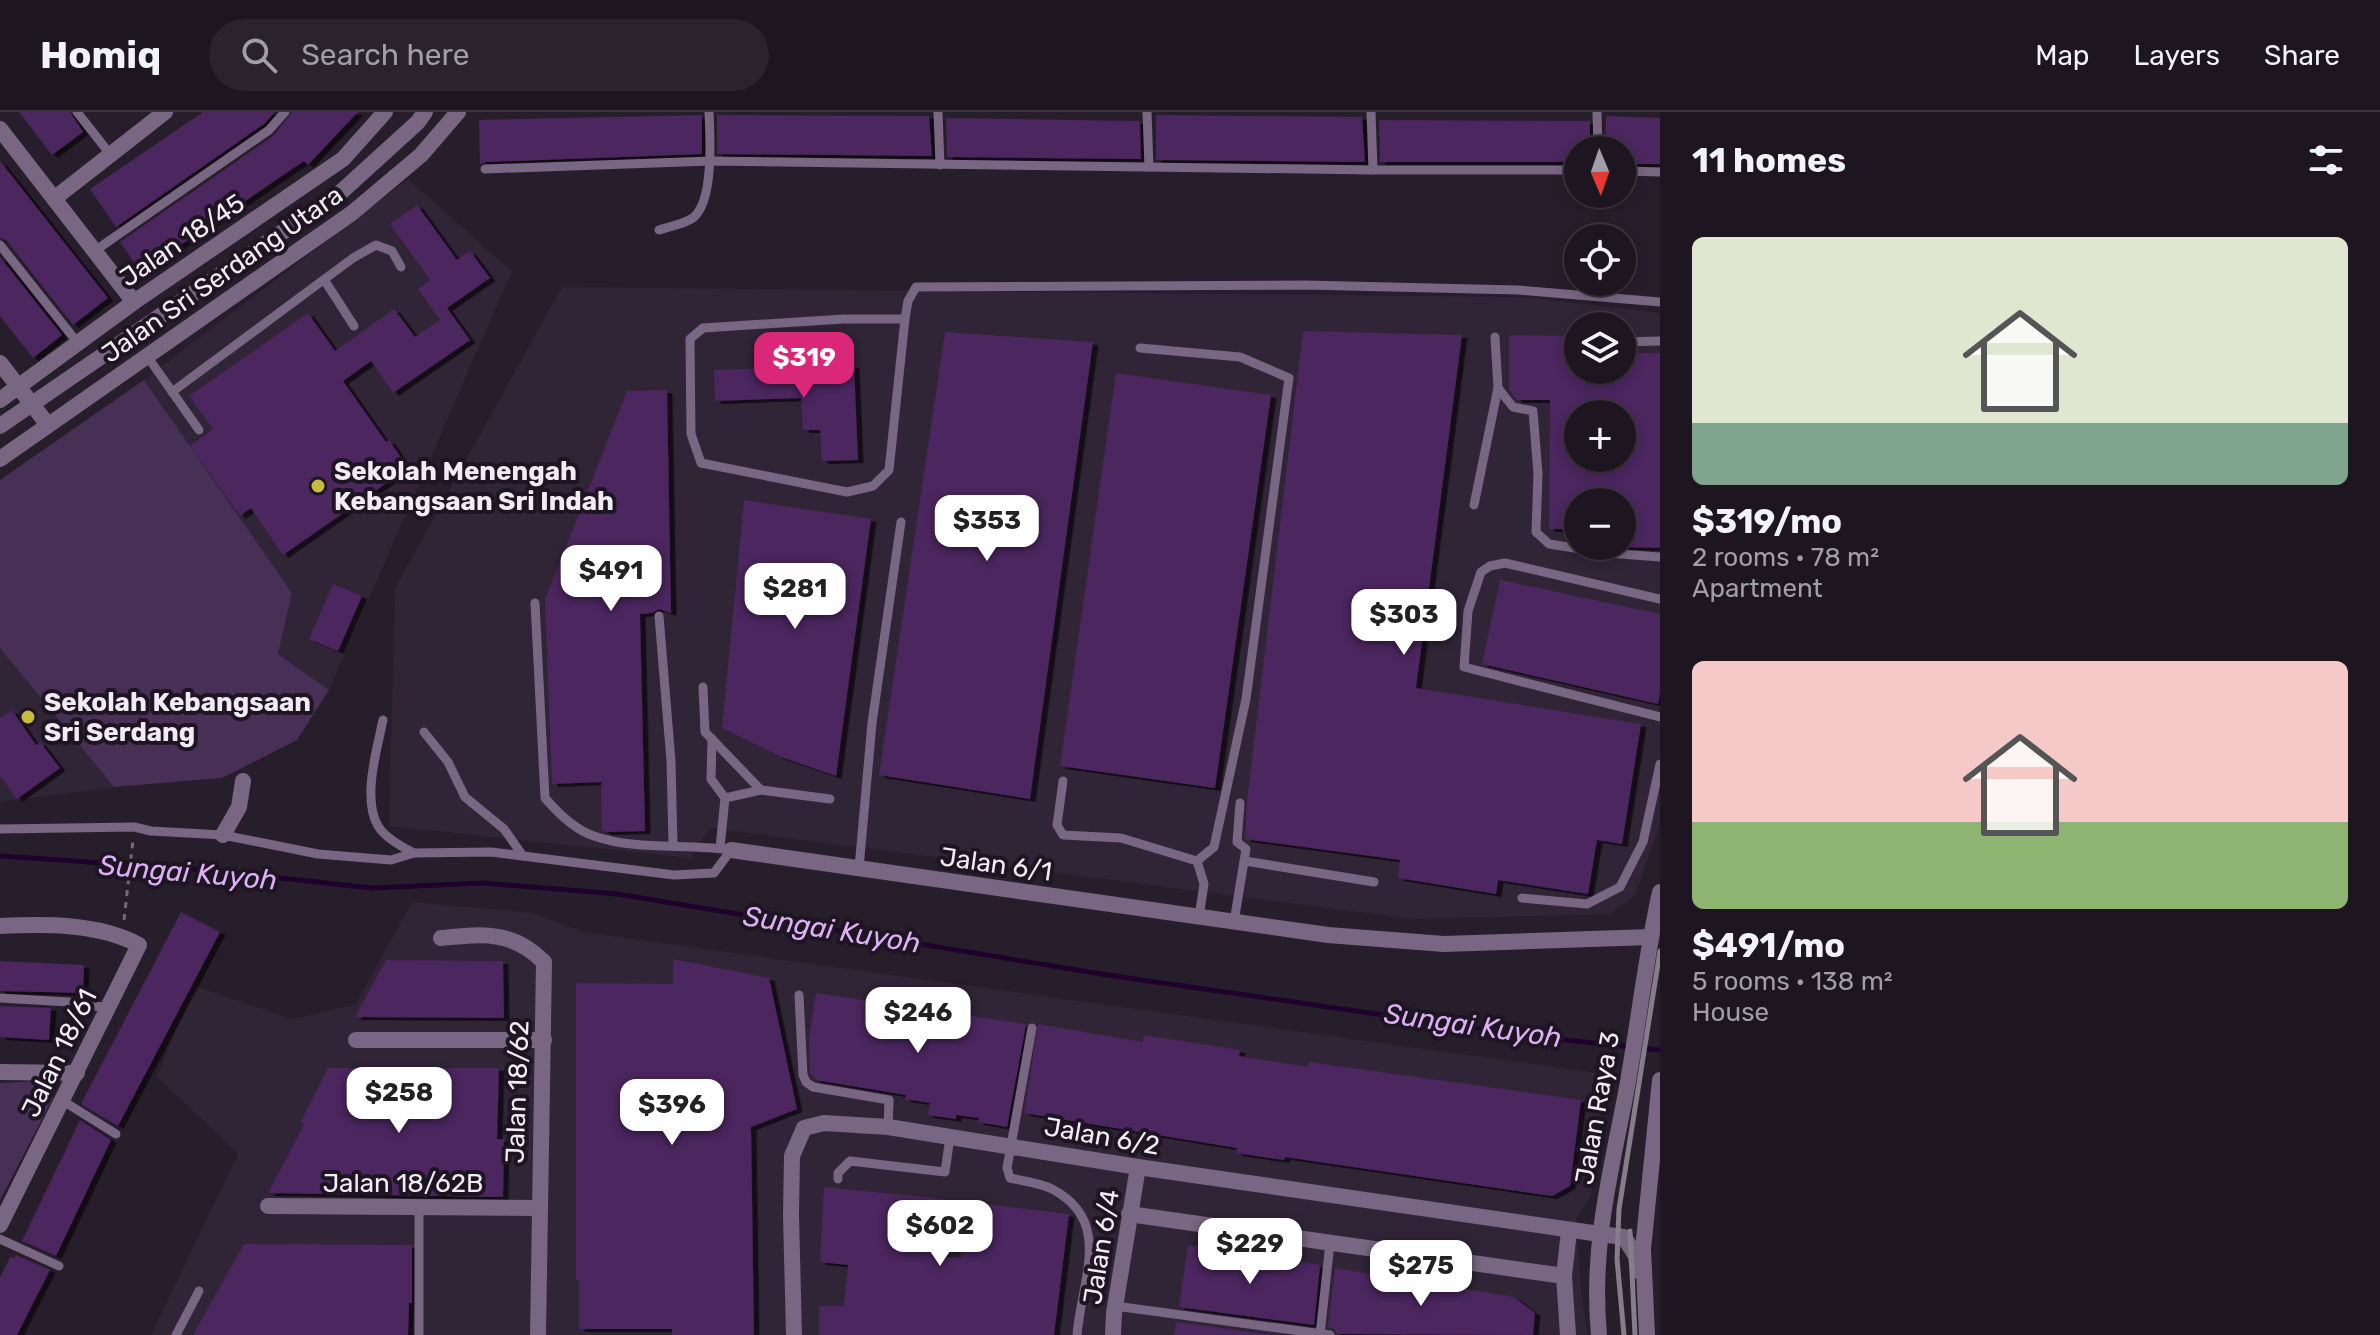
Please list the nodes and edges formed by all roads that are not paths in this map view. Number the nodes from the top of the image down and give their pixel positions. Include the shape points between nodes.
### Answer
1 (77, 112) edge
2 (165, 112) edge
3 (285, 112) edge
4 (425, 112) edge
5 (458, 112) edge
6 (709, 112) edge
7 (938, 112) edge
8 (1147, 112) edge
9 (1371, 112) edge
10 (1597, 112) edge
11 (379, 114) edge
12 (0, 129) edge
13 (1598, 136) edge
14 (110, 154) junction
15 (711, 161) junction
16 (940, 165) junction
17 (1149, 167) junction
18 (485, 169) dead end
19 (1373, 170) junction
20 (1564, 170) edge
21 (1636, 171) edge
22 (1660, 172) edge
23 (55, 198) junction
24 (659, 230) dead end
25 (0, 245) edge
26 (96, 250) junction
27 (401, 267) dead end
28 (325, 281) junction
29 (134, 302) junction
30 (1660, 302) edge
31 (905, 319) junction
32 (354, 326) dead end
33 (1495, 337) dead end
34 (1660, 341) edge
35 (77, 342) junction
36 (1636, 342) edge
37 (1140, 348) dead end
38 (147, 356) junction
39 (0, 363) edge
40 (18, 387) junction
41 (1498, 388) junction
42 (172, 392) junction
43 (0, 400) edge
44 (32, 404) junction
45 (48, 425) junction
46 (0, 426) edge
47 (199, 430) dead end
48 (0, 459) edge
49 (1474, 505) dead end
50 (901, 522) dead end
51 (1660, 557) edge
52 (1660, 599) edge
53 (535, 603) dead end
54 (659, 616) dead end
55 (703, 687) dead end
56 (1660, 717) edge
57 (383, 720) dead end
58 (424, 732) dead end
59 (712, 739) junction
60 (1660, 764) edge
61 (243, 781) dead end
62 (1063, 781) dead end
63 (761, 790) junction
64 (725, 798) junction
65 (830, 799) dead end
66 (1240, 803) dead end
67 (0, 829) edge
68 (223, 835) junction
69 (673, 845) junction
70 (726, 849) junction
71 (414, 853) junction
72 (523, 856) junction
73 (1197, 861) junction
74 (1245, 861) junction
75 (859, 868) junction
76 (1374, 882) dead end
77 (1660, 892) edge
78 (1522, 898) dead end
79 (1199, 917) junction
80 (1234, 922) junction
81 (0, 926) edge
82 (1650, 937) junction
83 (441, 938) dead end
84 (799, 995) dead end
85 (0, 998) edge
86 (109, 1008) junction
87 (1032, 1028) dead end
88 (356, 1040) dead end
89 (544, 1040) junction
90 (0, 1072) edge
91 (77, 1073) junction
92 (1660, 1080) edge
93 (63, 1101) junction
94 (888, 1127) junction
95 (116, 1134) dead end
96 (950, 1137) junction
97 (1012, 1146) junction
98 (1138, 1167) junction
99 (838, 1179) dead end
100 (268, 1206) dead end
101 (419, 1207) junction
102 (538, 1208) junction
103 (1129, 1214) junction
104 (0, 1225) edge
105 (1569, 1231) junction
106 (1600, 1234) junction
107 (0, 1239) edge
108 (1330, 1243) junction
109 (59, 1266) dead end
110 (1564, 1276) junction
111 (199, 1291) dead end
112 (1115, 1306) junction
113 (1323, 1334) edge
114 (176, 1335) edge
115 (419, 1335) edge
116 (538, 1335) edge
117 (794, 1335) edge
118 (1077, 1335) edge
119 (1113, 1335) edge
120 (1568, 1335) edge
121 (1599, 1335) edge
122 (1647, 1335) edge

1 - 14 lane
2 - 14 street
3 - 26 lane via 269,130
4 - 44 street, Jalan Sri Serdang Utara via 341,192
5 - 38 street, Jalan Sri Serdang Utara via 421,155 352,213
6 - 15 lane
7 - 16 lane
8 - 17 lane
9 - 19 lane
10 - 13 lane
11 - 29 street, Jalan 18/45 via 343,159
12 - 23 street
14 - 23 street
15 - 16 lane
15 - 18 lane
15 - 24 lane via 701,209 692,219
16 - 17 lane
17 - 19 lane
19 - 20 lane
21 - 22 lane
23 - 26 street
25 - 35 lane
26 - 29 street
27 - 28 lane via 392,251 376,245
28 - 32 lane
28 - 42 lane
29 - 35 street, Jalan 18/45
30 - 31 lane via 1518,290 1320,285 916,287
31 - 31 lane via 889,470 873,486 847,492 701,463 691,434 690,339 703,328
33 - 41 lane
34 - 36 lane
35 - 40 street, Jalan 18/45
37 - 73 lane via 1240,357 1289,378 1246,699 1214,847
38 - 42 lane
38 - 45 street, Jalan Sri Serdang Utara
39 - 40 street
40 - 43 street, Jalan 18/45
40 - 44 street
41 - 49 lane
41 - 51 lane via 1513,407 1533,411 1536,532 1549,544
42 - 47 lane
44 - 45 street
44 - 46 street, Jalan Sri Serdang Utara
45 - 48 street, Jalan Sri Serdang Utara
50 - 75 lane via 872,723
52 - 56 lane via 1505,563 1490,566 1481,572 1468,611 1464,667
53 - 69 lane, Jalan 6/1 via 545,798 592,836
54 - 69 lane
55 - 59 lane via 705,732
57 - 71 lane via 369,791 378,826
58 - 72 lane via 448,762 465,797 504,829
59 - 63 lane
59 - 64 lane via 711,779
60 - 78 lane via 1643,842 1620,887 1587,904
61 - 68 street via 239,807
62 - 73 lane via 1057,825 1063,835 1121,838
63 - 64 lane
63 - 65 lane
64 - 70 lane
66 - 74 lane via 1237,842 1246,849
67 - 68 lane via 134,827
68 - 71 lane via 318,854 391,860
69 - 70 lane, Jalan 6/1
70 - 72 lane via 714,873 674,875
70 - 75 street, Jalan 6/1
71 - 72 lane
73 - 79 lane via 1204,884
74 - 76 lane
74 - 80 lane
75 - 79 street, Jalan 6/1
77 - 82 street, Jalan Raya 3
79 - 80 street, Jalan 6/1
80 - 82 street, Jalan 6/1 via 1444,944
81 - 86 street, Jalan 18/61 via 103,930 139,945
82 - 106 street, Jalan Raya 3
83 - 89 street, Jalan 18/62 via 490,933 534,952 544,962
84 - 94 lane via 806,1082 889,1100
85 - 86 lane
86 - 91 street, Jalan 18/61
87 - 97 lane
88 - 89 street
89 - 102 street, Jalan 18/62
90 - 91 street
91 - 93 street, Jalan 18/61
92 - 122 street via 1643,1249
93 - 95 lane
93 - 104 street, Jalan 18/61
94 - 96 street, Jalan 6/2
94 - 117 street, Jalan 6/2 via 824,1123 804,1128 792,1156
96 - 97 street, Jalan 6/2
96 - 99 lane via 945,1172 850,1161
97 - 98 street, Jalan 6/2
97 - 118 lane via 1010,1178 1050,1188 1076,1204 1086,1219 1091,1246
98 - 103 street, Jalan 6/4
98 - 105 street, Jalan 6/2
100 - 101 street, Jalan 18/62B
101 - 102 street, Jalan 18/62B
101 - 115 lane
102 - 116 street, Jalan 18/62
103 - 108 street
103 - 112 street, Jalan 6/4
105 - 106 street, Jalan 6/2
105 - 110 street
106 - 121 street, Jalan Raya 3
106 - 122 street via 1624,1237 1636,1256
107 - 109 lane
108 - 110 street
108 - 113 lane
110 - 120 street
111 - 114 lane
112 - 113 lane
112 - 119 street, Jalan 6/4

